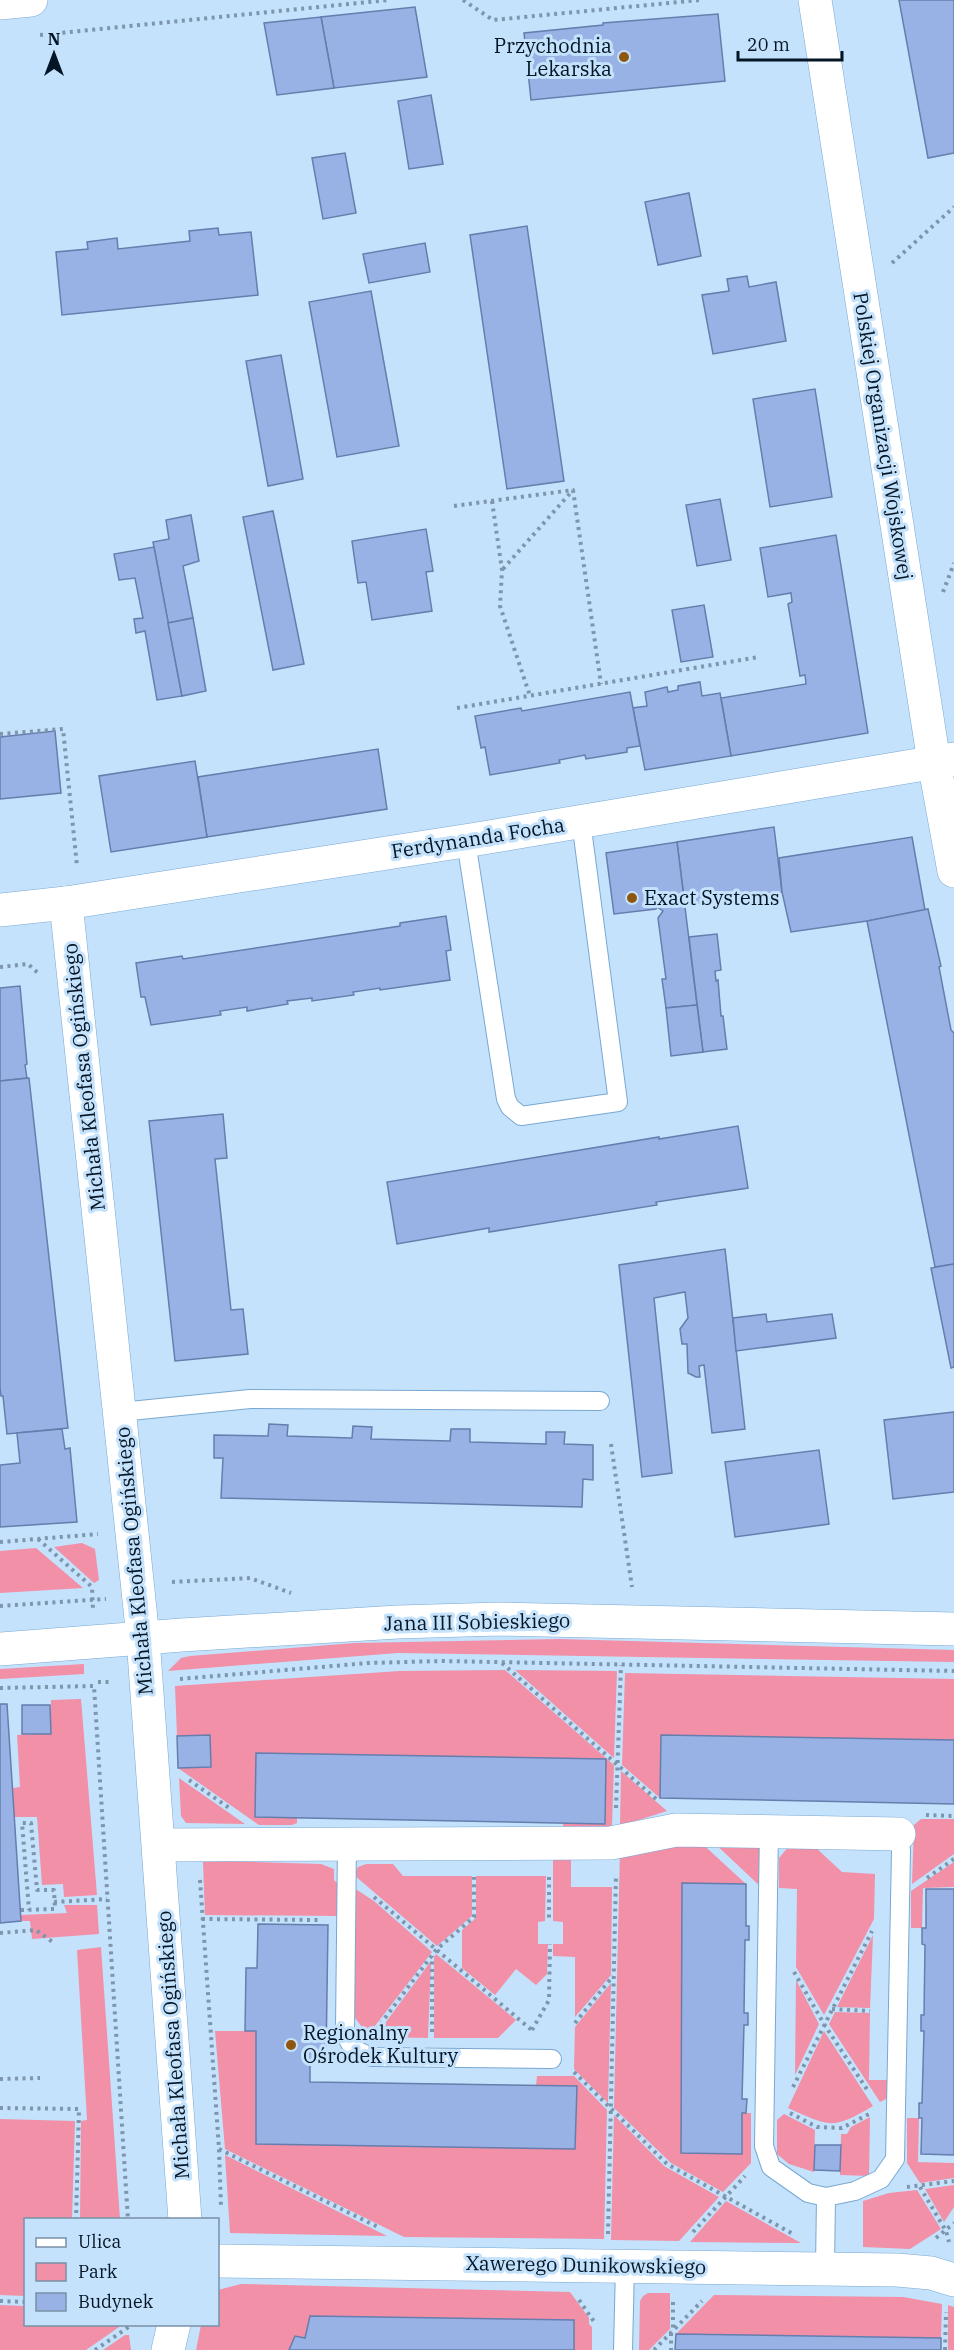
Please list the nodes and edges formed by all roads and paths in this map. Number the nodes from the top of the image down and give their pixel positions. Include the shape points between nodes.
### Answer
1 (31, 0) edge
2 (389, 0) edge
3 (463, 0) edge
4 (700, 0) edge
5 (815, 0) edge
6 (0, 3) edge
7 (34, 35) dead end
8 (954, 207) edge
9 (888, 267) dead end
10 (573, 490) junction
11 (492, 501) junction
12 (454, 507) dead end
13 (502, 570) junction
14 (759, 657) dead end
15 (601, 684) junction
16 (530, 696) junction
17 (457, 708) dead end
18 (0, 734) edge
19 (944, 760) edge
20 (581, 821) junction
21 (466, 841) junction
22 (77, 867) dead end
23 (954, 871) edge
24 (66, 903) junction
25 (0, 909) edge
26 (600, 1401) dead end
27 (120, 1412) junction
28 (611, 1444) dead end
29 (99, 1534) dead end
30 (38, 1539) junction
31 (0, 1542) edge
32 (170, 1570) dead end
33 (633, 1591) dead end
34 (294, 1594) dead end
35 (93, 1599) junction
36 (106, 1599) dead end
37 (0, 1606) edge
38 (954, 1629) edge
39 (143, 1638) junction
40 (0, 1649) edge
41 (502, 1662) junction
42 (621, 1665) junction
43 (954, 1671) edge
44 (180, 1679) dead end
45 (0, 1688) edge
46 (618, 1765) junction
47 (183, 1776) dead end
48 (664, 1806) dead end
49 (616, 1809) dead end
50 (241, 1816) dead end
51 (769, 1831) junction
52 (899, 1834) joint
53 (617, 1842) junction
54 (198, 1844) junction
55 (159, 1845) junction
56 (549, 1845) junction
57 (347, 1858) junction
58 (954, 1859) edge
59 (474, 1876) dead end
60 (918, 1884) dead end
61 (108, 1899) junction
62 (54, 1902) junction
63 (29, 1910) junction
64 (21, 1911) dead end
65 (202, 1919) junction
66 (346, 1920) junction
67 (549, 1922) dead end
68 (768, 1927) junction
69 (874, 1927) dead end
70 (0, 1933) edge
71 (54, 1943) dead end
72 (550, 1944) dead end
73 (436, 1950) junction
74 (432, 1955) junction
75 (614, 1975) junction
76 (832, 2009) junction
77 (870, 2010) dead end
78 (575, 2023) dead end
79 (824, 2024) junction
80 (532, 2030) junction
81 (538, 2036) dead end
82 (359, 2052) junction
83 (431, 2058) junction
84 (557, 2066) joint
85 (40, 2078) dead end
86 (0, 2079) edge
87 (793, 2088) dead end
88 (896, 2100) junction
89 (0, 2108) edge
90 (782, 2109) dead end
91 (880, 2109) junction
92 (612, 2110) junction
93 (219, 2149) junction
94 (748, 2172) dead end
95 (920, 2187) dead end
96 (724, 2197) junction
97 (826, 2197) junction
98 (221, 2208) dead end
99 (76, 2218) edge
100 (128, 2218) edge
101 (185, 2218) edge
102 (946, 2231) dead end
103 (389, 2232) dead end
104 (608, 2235) dead end
105 (686, 2240) dead end
106 (825, 2260) junction
107 (219, 2261) edge
108 (625, 2266) junction
109 (950, 2295) edge
110 (577, 2296) dead end
111 (705, 2298) dead end
112 (672, 2300) dead end
113 (0, 2301) edge
114 (24, 2302) edge
115 (131, 2326) edge
116 (174, 2326) edge
117 (599, 2329) dead end
118 (672, 2331) junction
119 (95, 2350) edge
120 (168, 2350) edge
121 (623, 2350) edge
122 (654, 2350) edge
123 (671, 2350) edge
124 (945, 2350) edge

1 - 6 street
2 - 7 path
3 - 4 path via 493,20
5 - 19 street, Polskiej Organizacji Wojskowej
8 - 9 path
10 - 11 path
10 - 13 path
10 - 15 path
11 - 12 path
11 - 13 path
13 - 16 path via 500,606
14 - 15 path
15 - 16 path
16 - 17 path
18 - 22 path via 63,729
19 - 20 street, Ferdynanda Focha
19 - 23 street, Polskiej Organizacji Wojskowej
20 - 21 street, Ferdynanda Focha
20 - 21 lane via 618,1102 521,1116 510,1107
21 - 24 street, Ferdynanda Focha
24 - 25 street, Ferdynanda Focha
24 - 27 street, Michała Kleofasa Ogińskiego
26 - 27 lane via 250,1399
27 - 39 street, Michała Kleofasa Ogińskiego
28 - 33 path
29 - 30 path
30 - 31 path
30 - 35 path via 92,1587
32 - 34 path via 171,1582 250,1578
35 - 36 path
35 - 37 path
38 - 39 street, Jana III Sobieskiego via 500,1619
39 - 40 street, Jana III Sobieskiego
39 - 55 street, Michała Kleofasa Ogińskiego
41 - 42 path
41 - 44 path via 368,1663
41 - 46 path
42 - 43 path
42 - 46 path
45 - 61 path via 94,1686
46 - 48 path
46 - 49 path
47 - 50 path
51 - 52 street
51 - 53 street via 676,1830
51 - 68 lane
52 - 88 lane
53 - 56 street
53 - 75 path
54 - 55 street
54 - 57 street
54 - 65 path
55 - 101 street, Michała Kleofasa Ogińskiego
56 - 57 street
56 - 67 path
57 - 66 lane
57 - 73 path
58 - 60 path
59 - 73 path via 474,1917
61 - 62 path
61 - 100 path
62 - 63 path via 55,1909
62 - 63 path via 54,1890 37,1890 31,1823 22,1823
63 - 64 path
65 - 66 path
65 - 93 path
66 - 82 lane via 345,2029 348,2043
68 - 79 path
68 - 97 lane via 764,2146 771,2167 808,2193
69 - 76 path
70 - 71 path via 36,1930
72 - 80 path via 549,2000
73 - 74 path
73 - 80 path
74 - 82 path
74 - 83 path
75 - 78 path
75 - 92 path
76 - 77 path
76 - 79 path
79 - 87 path
79 - 91 path
80 - 81 path
82 - 83 lane via 372,2057
83 - 84 lane
84 - 92 path via 574,2072
85 - 86 path
88 - 91 path
88 - 97 lane via 895,2159 889,2171 864,2187
89 - 99 path via 79,2109
90 - 91 path via 817,2127 842,2128
92 - 96 path via 667,2164
92 - 104 path
93 - 98 path
93 - 103 path
94 - 96 path
95 - 102 path
96 - 105 path
96 - 106 path
97 - 106 lane
106 - 108 street, Xawerego Dunikowskiego
106 - 109 street, Xawerego Dunikowskiego via 920,2272
107 - 108 street, Xawerego Dunikowskiego
108 - 121 lane
109 - 124 path
110 - 117 path
111 - 118 path
112 - 118 path
113 - 114 path
115 - 119 path
116 - 120 street
118 - 122 path
118 - 123 path

